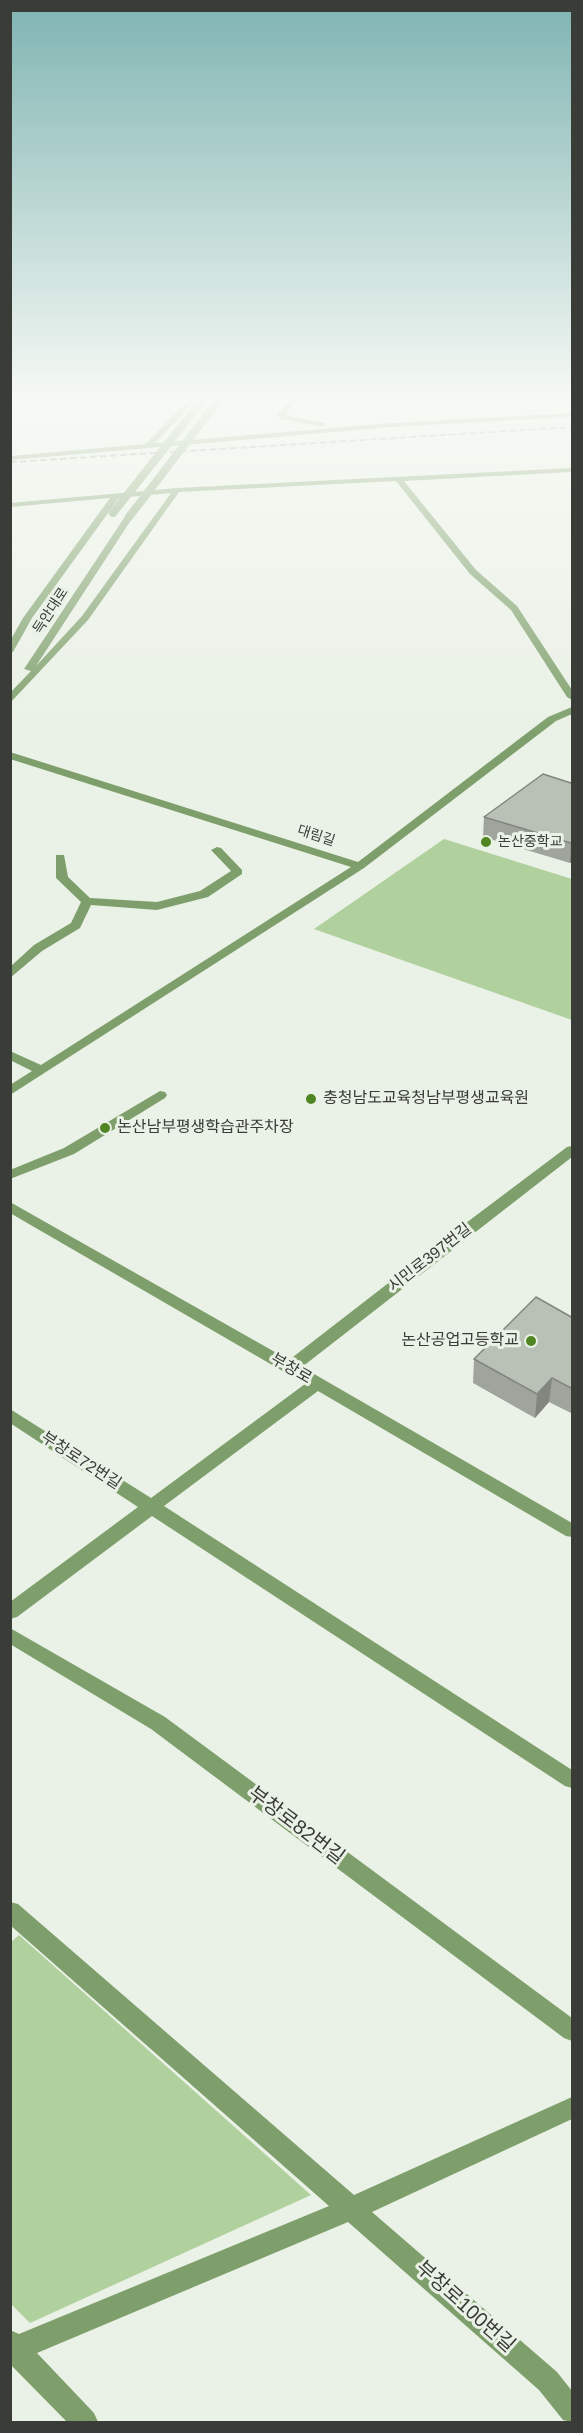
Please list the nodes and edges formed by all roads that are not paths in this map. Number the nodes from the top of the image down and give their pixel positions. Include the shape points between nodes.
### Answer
1 (105, 511) edge
2 (115, 511) edge
3 (134, 511) edge
4 (162, 511) edge
5 (424, 511) edge
6 (10, 650) edge
7 (10, 661) edge
8 (573, 674) edge
9 (561, 679) junction
10 (573, 697) edge
11 (10, 698) edge
12 (573, 710) edge
13 (10, 755) edge
14 (217, 850) dead end
15 (60, 857) dead end
16 (360, 866) junction
17 (87, 901) junction
18 (10, 974) edge
19 (10, 1055) edge
20 (42, 1071) junction
21 (10, 1091) edge
22 (160, 1095) dead end
23 (573, 1150) edge
24 (10, 1175) edge
25 (10, 1206) edge
26 (290, 1368) junction
27 (316, 1384) junction
28 (10, 1415) edge
29 (151, 1508) junction
30 (573, 1531) edge
31 (10, 1612) edge
32 (10, 1635) edge
33 (573, 1780) edge
34 (10, 1911) edge
35 (573, 2031) edge
36 (573, 2108) edge
37 (353, 2208) junction
38 (12, 2348) edge
39 (573, 2411) edge
40 (85, 2422) edge

1 - 6 street via 28,618
2 - 7 street, 득안대로, bridge
3 - 11 street, 득안대로, bridge
4 - 11 street via 85,618
5 - 9 street via 473,572 514,608
8 - 9 street
9 - 10 street
12 - 16 street via 552,719
13 - 16 street, 대림길
14 - 17 street via 238,872 204,894 157,906
15 - 17 street via 62,878
16 - 20 street
17 - 18 street via 76,925 38,948
19 - 20 street
20 - 21 street
22 - 24 street via 69,1151
23 - 26 street, 시민로397번길
25 - 26 street, 부창로
26 - 27 street, 부창로
27 - 29 street
27 - 30 street, 부창로
28 - 29 street, 부창로72번길
29 - 31 street
29 - 33 street
32 - 35 street, 부창로82번길 via 158,1723
34 - 37 street
36 - 37 street
37 - 38 street
37 - 39 street, 부창로100번길 via 548,2381
38 - 40 street

